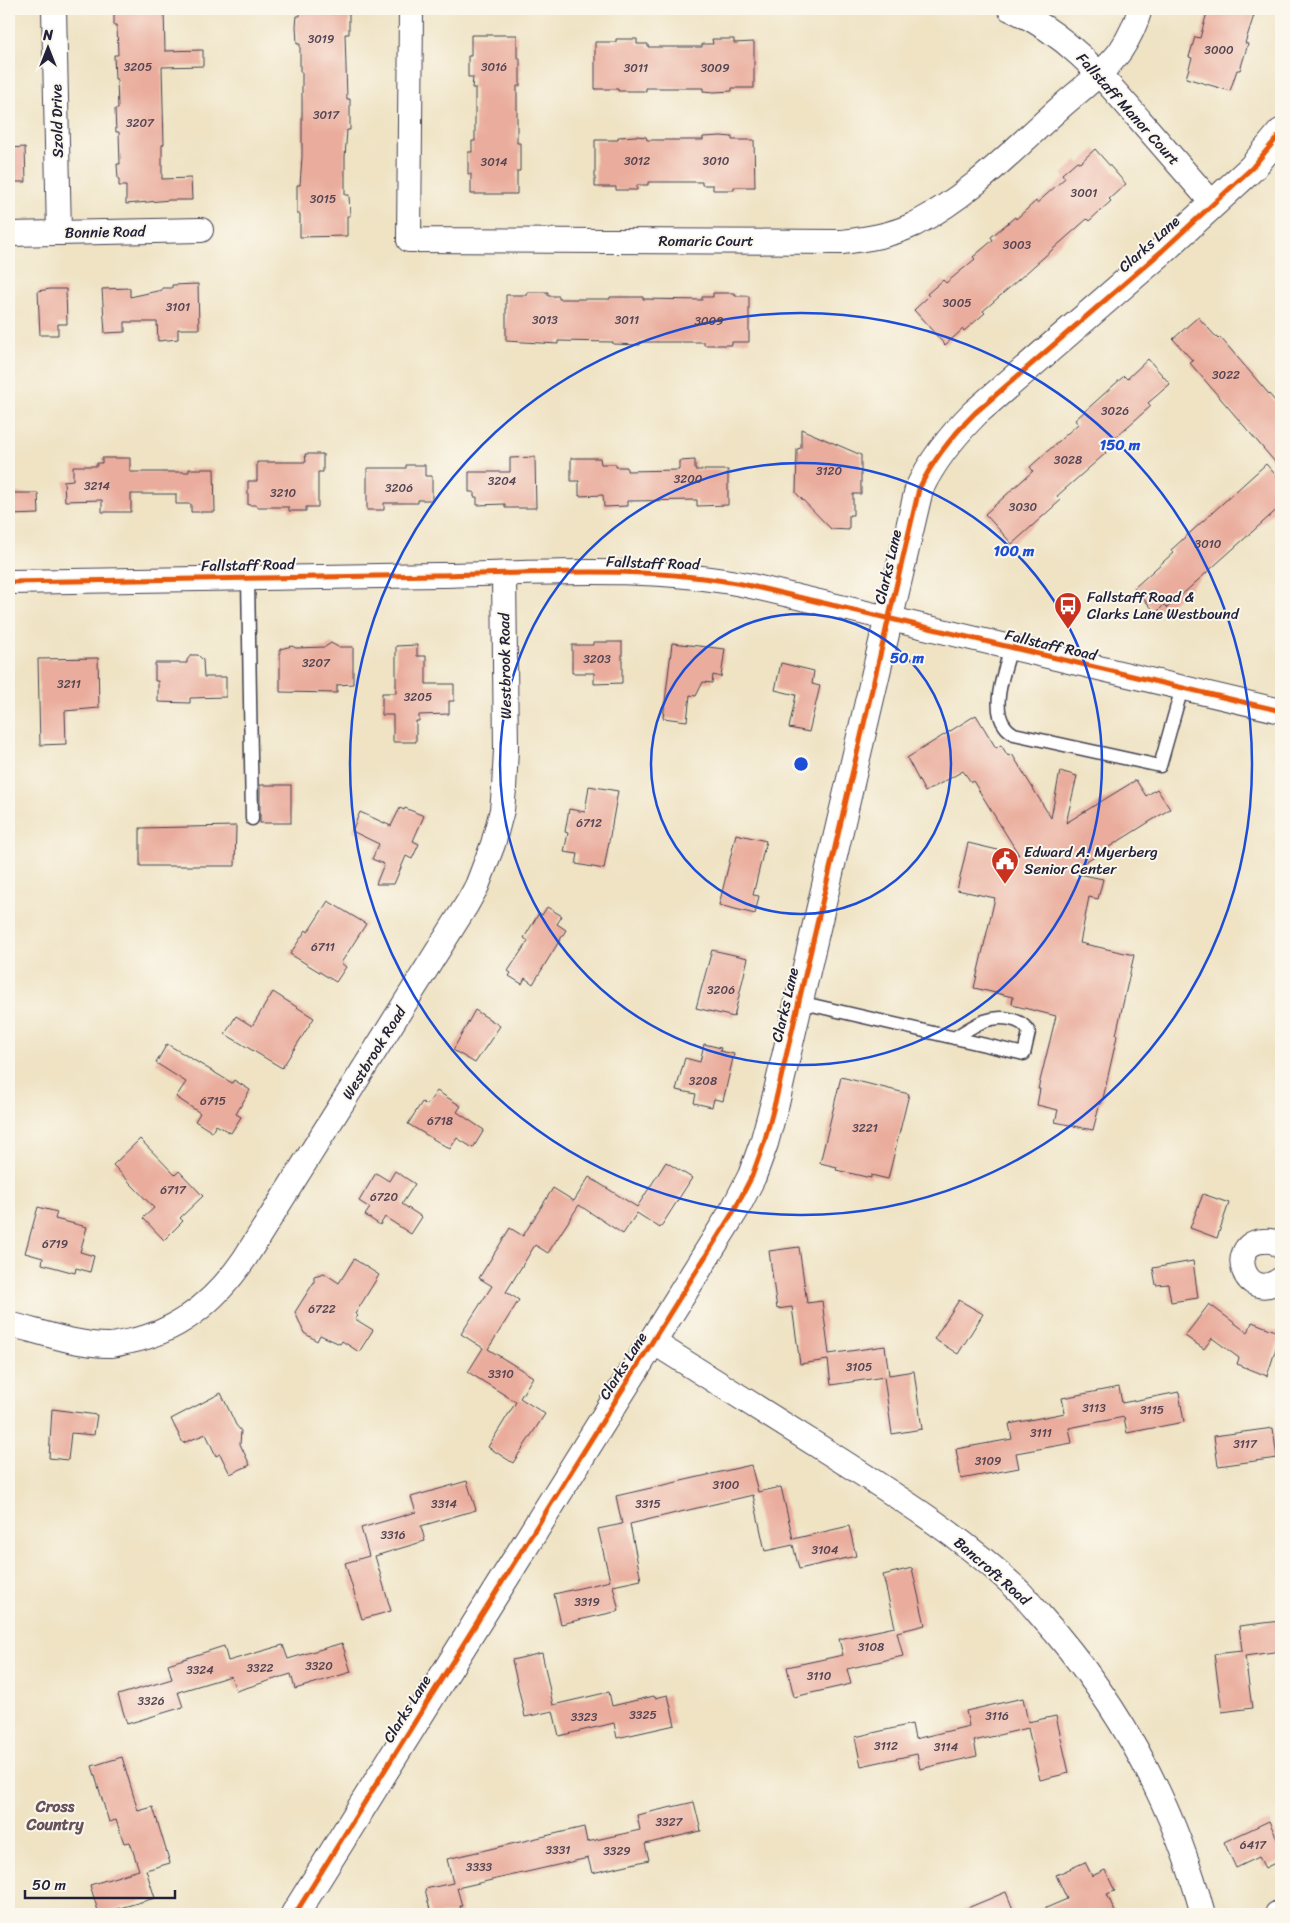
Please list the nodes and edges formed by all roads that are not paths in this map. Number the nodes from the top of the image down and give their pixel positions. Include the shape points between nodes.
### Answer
1 (54, 9) edge
2 (411, 9) edge
3 (1010, 9) edge
4 (1140, 9) edge
5 (1099, 73) junction
6 (1281, 133) edge
7 (1213, 204) junction
8 (202, 230) dead end
9 (59, 233) junction
10 (9, 234) edge
11 (504, 574) junction
12 (248, 578) junction
13 (9, 582) edge
14 (889, 620) junction
15 (1011, 648) junction
16 (1182, 688) junction
17 (1281, 711) edge
18 (252, 819) dead end
19 (799, 1002) junction
20 (954, 1038) junction
21 (1281, 1247) edge
22 (1279, 1283) edge
23 (9, 1324) edge
24 (653, 1342) junction
25 (1281, 1912) edge
26 (295, 1914) edge
27 (1203, 1914) edge
28 (1277, 1914) edge

1 - 9 street, Szold Drive
2 - 5 street, Romaric Court via 409,240 842,242 895,233 923,220 964,193
3 - 5 street, Fallstaff Manor Court via 1043,26
4 - 5 street, Romaric Court via 1121,51
5 - 7 street, Fallstaff Manor Court
6 - 7 street, Clarks Lane via 1252,168
7 - 14 street, Clarks Lane via 975,413 947,442 929,467 919,489
8 - 9 street, Bonnie Road
9 - 10 street, Bonnie Road
11 - 12 street, Fallstaff Road
11 - 14 street, Fallstaff Road via 651,572 703,577
11 - 23 street, Westbrook Road via 504,789 498,826 486,864 467,904 244,1258 228,1282 208,1302 162,1332 137,1340 110,1345 80,1342
12 - 13 street, Fallstaff Road
12 - 18 lane
14 - 15 street, Fallstaff Road
14 - 19 street, Clarks Lane
15 - 16 street, Fallstaff Road
15 - 16 lane via 999,694 999,712 1004,726 1014,734 1160,766
16 - 17 street, Fallstaff Road
19 - 20 lane
19 - 24 street, Clarks Lane via 769,1125 752,1176
20 - 20 lane via 1024,1054 1029,1032 1019,1021 1001,1017 992,1018
21 - 22 street via 1269,1240 1259,1241 1244,1252 1242,1261 1243,1271 1256,1284
24 - 26 street, Clarks Lane
24 - 27 street, Bancroft Road via 903,1500 1019,1592 1077,1658 1113,1708 1141,1757 1176,1832
25 - 28 street

